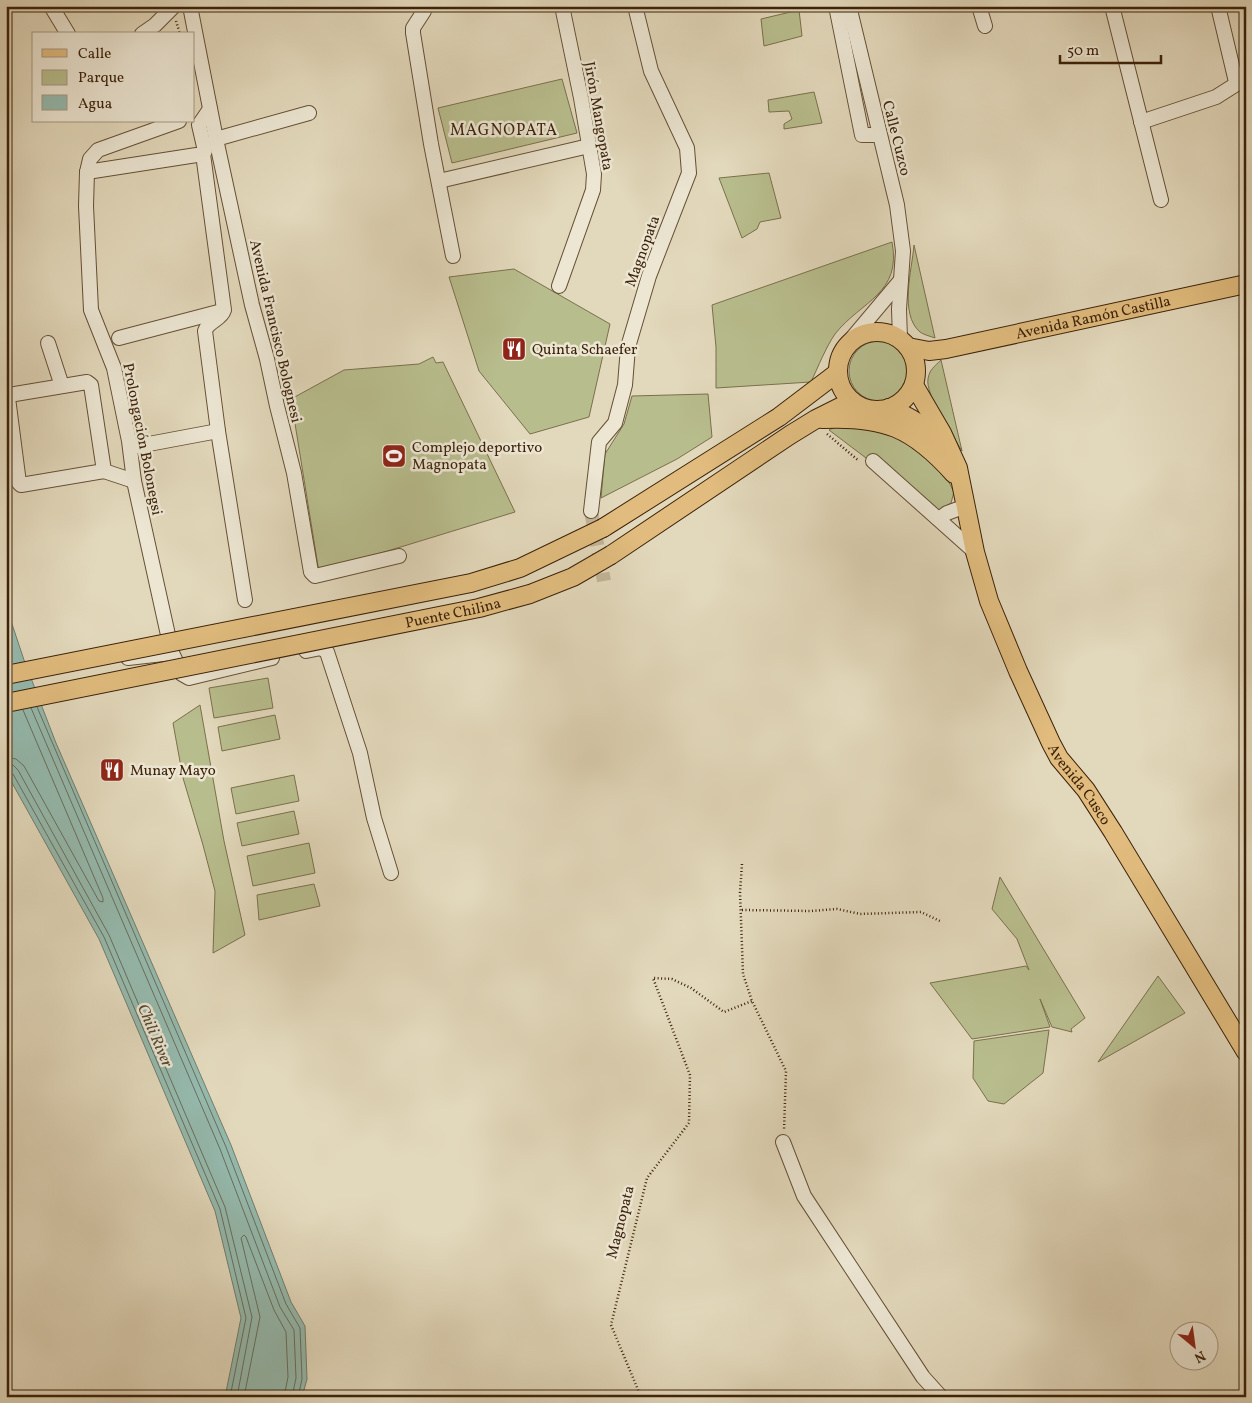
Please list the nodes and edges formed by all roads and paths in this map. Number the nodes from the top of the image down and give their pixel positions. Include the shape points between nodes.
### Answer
1 (51, 6) edge
2 (174, 6) edge
3 (190, 6) edge
4 (562, 6) edge
5 (635, 6) edge
6 (836, 6) edge
7 (849, 6) edge
8 (980, 6) edge
9 (1112, 6) edge
10 (1218, 6) edge
11 (424, 11) dead end
12 (984, 26) dead end
13 (67, 32) edge
14 (145, 32) edge
15 (1241, 80) edge
16 (210, 109) junction
17 (309, 113) dead end
18 (176, 122) edge
19 (1141, 122) junction
20 (195, 123) edge
21 (879, 135) junction
22 (216, 139) junction
23 (589, 146) junction
24 (204, 153) junction
25 (87, 172) junction
26 (439, 182) junction
27 (1161, 200) dead end
28 (453, 256) dead end
29 (902, 280) junction
30 (1246, 284) edge
31 (560, 286) dead end
32 (224, 310) junction
33 (119, 338) dead end
34 (48, 343) dead end
35 (904, 343) junction
36 (848, 344) junction
37 (939, 350) junction
38 (837, 373) junction
39 (915, 380) junction
40 (62, 386) junction
41 (852, 401) junction
42 (889, 408) junction
43 (819, 425) junction
44 (218, 431) junction
45 (138, 446) dead end
46 (873, 461) joint
47 (104, 471) junction
48 (954, 474) junction
49 (134, 481) junction
50 (965, 500) junction
51 (591, 511) tunnel mouth
52 (939, 519) junction
53 (975, 552) junction
54 (399, 556) dead end
55 (245, 600) dead end
56 (172, 653) junction
57 (70, 667) dead end
58 (6, 675) edge
59 (6, 703) edge
60 (742, 864) dead end
61 (391, 873) dead end
62 (742, 910) junction
63 (942, 922) dead end
64 (752, 1001) junction
65 (1246, 1052) edge
66 (783, 1142) joint
67 (641, 1397) edge
68 (941, 1397) edge

1 - 13 street
2 - 14 street
3 - 16 street, Avenida Francisco Bolognesi
4 - 23 street, Jirón Mangopata
5 - 51 street, Magnopata via 651,71 687,148 689,173 649,276 628,346 625,385 615,423 599,442
6 - 21 street via 862,135
7 - 21 street, Calle Cuzco
8 - 12 street
9 - 19 street
10 - 15 street
11 - 26 street via 413,33
15 - 19 street via 1216,96
16 - 20 street
16 - 22 street, Avenida Francisco Bolognesi
17 - 22 street
18 - 25 street via 98,150 90,158
19 - 27 street
20 - 24 street
21 - 29 street, Calle Cuzco via 897,205 903,251
22 - 54 street, Avenida Francisco Bolognesi via 252,305 294,473 311,572 315,576
23 - 26 street
23 - 31 street, Jirón Mangopata via 593,190
24 - 25 street
24 - 32 street
25 - 49 street, Prolongación Bolonegsi via 91,310 114,368
26 - 28 street
29 - 35 street, Calle Cuzco via 899,309
29 - 36 street
30 - 37 main road, Avenida Ramón Castilla
32 - 33 street
32 - 44 street via 223,315 206,326 204,331
34 - 40 street
35 - 36 main road via 881,331 862,334
35 - 37 main road, Avenida Ramón Castilla via 924,350
35 - 39 main road via 915,360
36 - 38 main road via 840,357
37 - 39 main road
38 - 41 main road via 840,386
38 - 58 main road, Puente Chilina, bridge via 780,417 603,528 520,568 471,583
39 - 42 main road via 904,399
39 - 50 main road, Avenida Cusco via 953,456
40 - 47 street via 87,382 90,385
40 - 47 street via 12,394 8,398 20,483 24,485
41 - 42 main road via 866,408
41 - 43 main road, Puente Chilina
42 - 48 main road, Avenida Cusco via 929,432
43 - 46 path via 861,462
43 - 48 main road via 844,418 894,426 935,453
43 - 59 main road, Puente Chilina, bridge via 790,435 611,555 530,594 479,608
44 - 45 street
44 - 55 street
46 - 52 street
47 - 49 street
48 - 50 main road, Avenida Cusco
49 - 56 street, Prolongación Bolonegsi
50 - 52 street
50 - 53 main road, Avenida Cusco
52 - 53 street
53 - 65 main road, Avenida Cusco via 989,601 1059,758 1086,790 1113,832
56 - 57 street
56 - 61 street, Prolongación Bolonegsi via 182,674 189,678 325,649 360,752 374,818
60 - 62 path
62 - 63 path via 837,909 860,914 921,912
62 - 64 path via 743,974
64 - 66 path via 786,1071
64 - 67 path, Magnopata via 724,1012 691,988 672,979 654,978 690,1075 689,1123 647,1178 611,1325
66 - 68 street via 804,1196 923,1377

